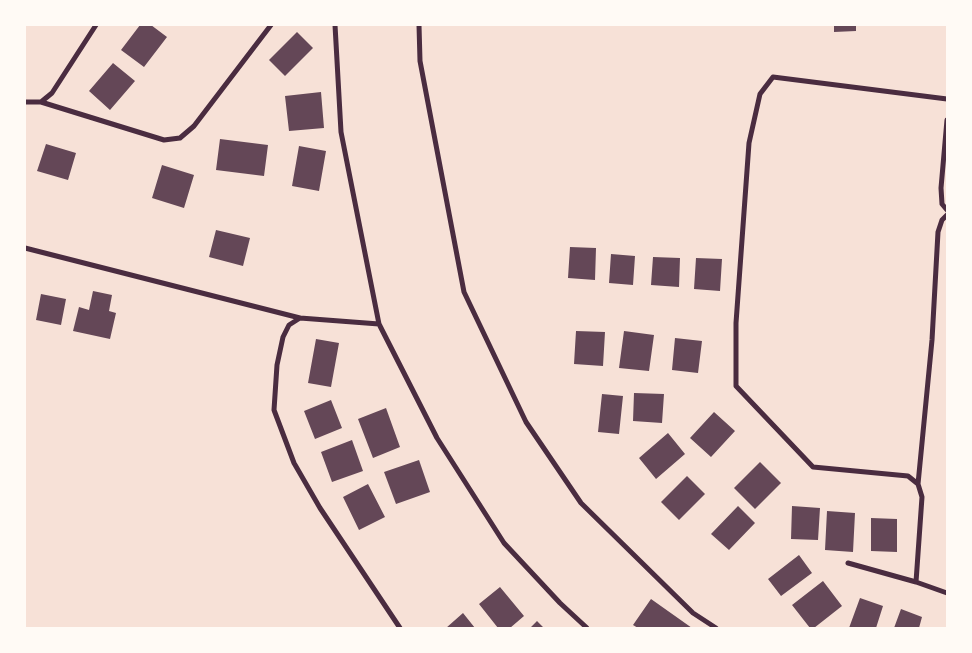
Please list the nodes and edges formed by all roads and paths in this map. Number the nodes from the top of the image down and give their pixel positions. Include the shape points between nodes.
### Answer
1 (96, 25) edge
2 (272, 25) edge
3 (335, 25) edge
4 (419, 25) edge
5 (947, 99) edge
6 (25, 102) edge
7 (41, 102) junction
8 (947, 120) edge
9 (947, 210) edge
10 (947, 215) edge
11 (25, 248) edge
12 (300, 318) junction
13 (380, 324) junction
14 (918, 484) junction
15 (848, 563) dead end
16 (916, 582) junction
17 (947, 593) edge
18 (400, 628) edge
19 (587, 628) edge
20 (716, 628) edge

1 - 7 street via 52,93
2 - 7 street via 194,126 180,138 164,140
3 - 13 street via 341,132
4 - 20 street via 420,61 464,292 526,422 581,503 693,613
5 - 14 street via 773,77 760,94 748,153 736,323 736,386 813,467 908,476
6 - 7 street
8 - 9 street via 942,204
10 - 14 street via 938,232 932,340
11 - 12 street
12 - 13 street
12 - 18 street via 290,325 283,337 277,365 274,410 294,462 320,508
13 - 19 street via 437,438 504,543
14 - 16 street via 922,497
15 - 16 street
16 - 17 street

